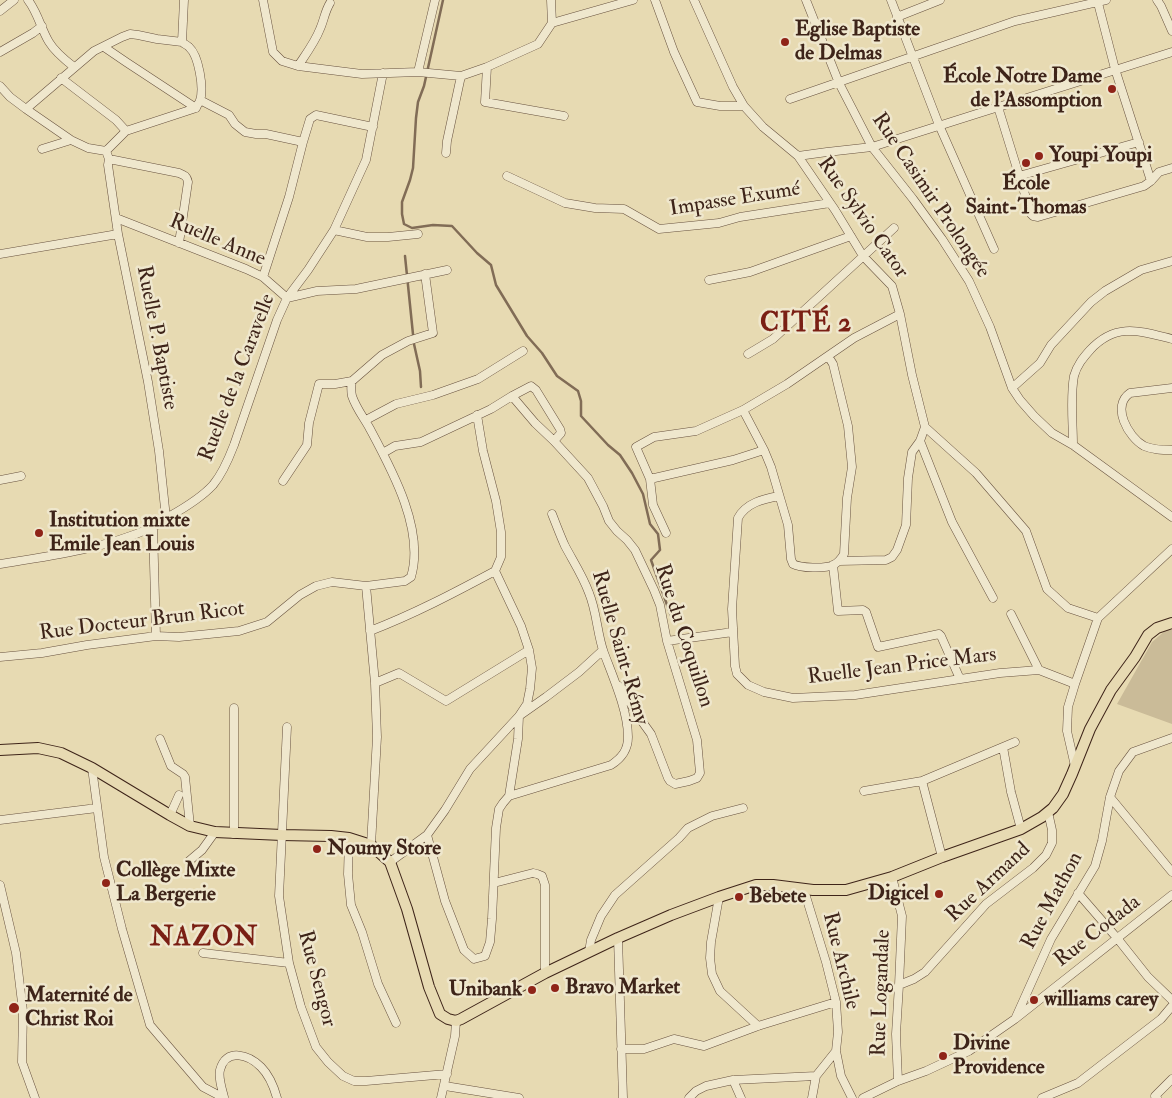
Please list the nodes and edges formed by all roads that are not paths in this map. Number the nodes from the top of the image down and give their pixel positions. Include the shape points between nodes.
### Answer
1 (14, 0) edge
2 (28, 0) edge
3 (184, 0) edge
4 (263, 0) edge
5 (435, 0) edge
6 (551, 0) edge
7 (633, 0) edge
8 (655, 0) edge
9 (694, 0) edge
10 (806, 0) edge
11 (891, 0) edge
12 (940, 0) edge
13 (1106, 0) edge
14 (1156, 0) edge
15 (330, 3) dead end
16 (1098, 3) junction
17 (0, 11) edge
18 (897, 17) junction
19 (552, 23) junction
20 (42, 26) junction
21 (1172, 31) edge
22 (182, 42) junction
23 (104, 47) junction
24 (0, 52) edge
25 (1172, 52) edge
26 (912, 57) junction
27 (298, 66) junction
28 (74, 67) junction
29 (487, 67) junction
30 (1115, 69) junction
31 (423, 73) junction
32 (382, 74) junction
33 (461, 76) junction
34 (62, 78) junction
35 (838, 83) junction
36 (0, 86) edge
37 (790, 99) dead end
38 (198, 104) junction
39 (744, 106) junction
40 (998, 107) junction
41 (26, 109) junction
42 (564, 116) dead end
43 (939, 125) junction
44 (373, 127) junction
45 (126, 131) junction
46 (71, 140) junction
47 (303, 142) junction
48 (1139, 142) junction
49 (872, 148) junction
50 (42, 149) dead end
51 (446, 153) dead end
52 (798, 156) junction
53 (108, 158) junction
54 (1172, 168) edge
55 (507, 176) dead end
56 (1018, 176) junction
57 (1151, 181) junction
58 (830, 203) junction
59 (116, 218) junction
60 (894, 228) dead end
61 (334, 230) junction
62 (118, 234) junction
63 (418, 234) dead end
64 (851, 236) junction
65 (179, 244) junction
66 (994, 249) dead end
67 (0, 254) edge
68 (863, 256) junction
69 (1172, 261) edge
70 (447, 270) dead end
71 (425, 274) junction
72 (263, 277) junction
73 (709, 280) dead end
74 (287, 298) junction
75 (900, 314) junction
76 (1172, 339) edge
77 (523, 351) dead end
78 (748, 354) dead end
79 (828, 356) junction
80 (352, 381) junction
81 (1012, 388) junction
82 (1172, 388) edge
83 (512, 396) junction
84 (743, 410) junction
85 (477, 415) junction
86 (366, 420) junction
87 (925, 427) junction
88 (554, 441) junction
89 (920, 441) junction
90 (1073, 445) junction
91 (764, 450) junction
92 (1172, 450) edge
93 (383, 453) junction
94 (21, 476) dead end
95 (650, 478) junction
96 (0, 480) edge
97 (283, 481) dead end
98 (779, 496) junction
99 (552, 514) dead end
100 (1172, 517) edge
101 (166, 518) junction
102 (153, 527) junction
103 (666, 534) dead end
104 (1172, 549) edge
105 (836, 563) junction
106 (0, 564) edge
107 (495, 571) junction
108 (366, 586) junction
109 (993, 598) dead end
110 (1011, 614) dead end
111 (1098, 618) junction
112 (1172, 623) edge
113 (370, 631) junction
114 (733, 632) junction
115 (156, 636) junction
116 (667, 641) junction
117 (529, 650) junction
118 (603, 650) junction
119 (0, 657) edge
120 (1040, 670) junction
121 (960, 679) junction
122 (615, 681) junction
123 (375, 683) junction
124 (1075, 684) junction
125 (234, 708) dead end
126 (519, 716) junction
127 (288, 727) dead end
128 (1172, 738) edge
129 (160, 739) dead end
130 (1015, 742) dead end
131 (1003, 747) junction
132 (0, 750) edge
133 (1075, 766) junction
134 (92, 768) junction
135 (922, 781) junction
136 (864, 791) dead end
137 (179, 795) dead end
138 (509, 796) junction
139 (1110, 797) junction
140 (97, 808) junction
141 (743, 808) dead end
142 (1048, 812) junction
143 (170, 815) junction
144 (0, 820) edge
145 (190, 826) junction
146 (1021, 829) junction
147 (215, 832) junction
148 (234, 834) junction
149 (282, 836) junction
150 (427, 836) junction
151 (349, 838) junction
152 (371, 845) junction
153 (942, 857) junction
154 (189, 861) dead end
155 (390, 862) junction
156 (1172, 872) edge
157 (892, 877) junction
158 (494, 883) junction
159 (0, 885) edge
160 (804, 890) junction
161 (1078, 893) junction
162 (1172, 896) edge
163 (719, 897) junction
164 (618, 938) junction
165 (1117, 938) junction
166 (589, 952) junction
167 (203, 953) dead end
168 (289, 963) junction
169 (545, 974) junction
170 (899, 985) junction
171 (1172, 1000) edge
172 (836, 1002) junction
173 (1172, 1006) edge
174 (1015, 1019) junction
175 (456, 1021) junction
176 (396, 1023) dead end
177 (758, 1026) junction
178 (621, 1049) junction
179 (836, 1050) junction
180 (447, 1074) junction
181 (816, 1076) junction
182 (1172, 1079) edge
183 (733, 1080) junction
184 (898, 1081) junction
185 (445, 1086) junction
186 (224, 1097) edge
187 (1156, 1097) edge
188 (35, 1098) edge
189 (277, 1098) edge
190 (441, 1098) edge
191 (520, 1098) edge
192 (623, 1098) edge
193 (689, 1098) edge
194 (741, 1098) edge
195 (812, 1098) edge
196 (852, 1098) edge
197 (863, 1098) edge
198 (1042, 1098) edge

1 - 17 street
2 - 20 street
3 - 22 street
4 - 27 street via 273,52 282,61
5 - 31 street
6 - 19 street
7 - 19 street
8 - 39 street via 697,102
9 - 39 street, Rue Sylvio Cator
10 - 35 street, Rue Casimir Prolongée
11 - 18 street
12 - 18 street
13 - 16 street
14 - 21 street
15 - 27 street
16 - 26 street via 1015,21
16 - 30 street
18 - 26 street
19 - 29 street via 538,44
20 - 24 street
20 - 28 street via 49,43
22 - 23 street via 130,34
22 - 38 street via 197,61 201,80
23 - 28 street
23 - 38 street
25 - 30 street
26 - 35 street
26 - 43 street
27 - 32 street
28 - 34 street
29 - 33 street
29 - 42 street via 485,102
30 - 40 street
30 - 48 street
31 - 32 street
31 - 33 street
32 - 44 street, Ruelle de la Caravelle
33 - 51 street
34 - 41 street
34 - 45 street
35 - 37 street
35 - 49 street, Rue Casimir Prolongée
36 - 41 street
38 - 45 street
38 - 47 street via 229,115 245,132
39 - 52 street, Rue Sylvio Cator via 763,127
40 - 43 street
40 - 56 street
41 - 46 street
43 - 49 street
43 - 66 street
44 - 47 street via 316,115 310,119
44 - 61 street, Ruelle de la Caravelle via 366,160
45 - 53 street
46 - 50 street
46 - 53 street
47 - 72 street
48 - 56 street
48 - 57 street
49 - 52 street
49 - 81 street, Rue Casimir Prolongée via 914,199 969,281 990,326
52 - 58 street, Rue Sylvio Cator
53 - 59 street, Ruelle P. Baptiste
53 - 65 street via 179,173 187,178
54 - 57 street via 1159,172
55 - 58 street, Impasse Exumé via 565,203 624,209 659,229 719,223
56 - 57 street via 1031,214 1035,217 1144,186
58 - 64 street, Rue Sylvio Cator
59 - 62 street, Ruelle P. Baptiste
59 - 65 street, Ruelle Anne
60 - 68 street
61 - 63 street via 367,237
61 - 74 street, Ruelle de la Caravelle
62 - 67 street
62 - 101 street, Ruelle P. Baptiste via 159,451
64 - 68 street, Rue Sylvio Cator
64 - 73 street via 750,272
65 - 72 street, Ruelle Anne
68 - 75 street, Rue Sylvio Cator via 892,286
68 - 78 street via 773,339
69 - 81 street via 1141,270 1091,302 1051,345 1040,363
70 - 71 street
71 - 74 street via 356,289 317,291
71 - 80 street via 433,333 408,341 382,355
72 - 74 street, Ruelle Anne
74 - 101 street, Ruelle de la Caravelle via 226,465 201,497
75 - 79 street
75 - 87 street, Rue Sylvio Cator
76 - 90 street via 1143,332 1114,333 1099,341 1080,361 1074,374
77 - 86 street via 478,379 396,404
79 - 84 street
79 - 105 street via 833,364 848,426 852,467 844,554
80 - 86 street, Rue Docteur Brun Ricot via 351,394
80 - 97 street via 319,384 307,445
81 - 90 street, Rue Casimir Prolongée via 1052,434
82 - 92 street via 1130,393 1125,396 1121,410 1130,434 1144,445 1158,451
83 - 85 street
83 - 88 street, Rue du Coquillon
83 - 88 street via 529,386 534,388 560,429 561,433
84 - 91 street
84 - 95 street via 696,431 654,437 636,447
85 - 93 street via 421,442 395,446
85 - 107 street via 501,532 501,557
86 - 93 street, Rue Docteur Brun Ricot
87 - 89 street
87 - 111 street via 976,473 1026,531 1047,589 1068,608
88 - 116 street, Rue du Coquillon via 588,478 609,521 635,550 660,605
89 - 105 street via 912,452 906,525 897,550 886,560
89 - 109 street via 952,522
90 - 100 street, Rue Casimir Prolongée
91 - 95 street
91 - 98 street
93 - 108 street, Rue Docteur Brun Ricot via 407,510 413,534 413,570 405,581
94 - 96 street
95 - 103 street via 653,505
98 - 105 street via 788,525 793,564 827,567
98 - 114 street via 751,504 738,518
99 - 118 street, Ruelle Saint-Rémy via 590,594
101 - 102 street, Ruelle de la Caravelle
102 - 106 street, Ruelle de la Caravelle via 73,552
102 - 115 street
104 - 111 street
105 - 121 street via 838,611 866,612 878,647 939,634
107 - 113 street via 431,605
107 - 117 street
108 - 113 street
108 - 115 street, Rue Docteur Brun Ricot via 332,582 316,586 267,622 239,631
110 - 120 street
111 - 124 street
112 - 133 main road via 1148,635 1094,721
113 - 123 street
114 - 116 street
114 - 121 street, Ruelle Jean Price Mars via 737,674 748,685 764,692 793,698 854,695
115 - 119 street, Rue Docteur Brun Ricot
116 - 122 street, Rue du Coquillon via 697,740 700,773 697,778 675,784 670,781 651,734
117 - 123 street via 446,701 399,673
117 - 126 street via 532,668 530,689 527,704
118 - 122 street, Ruelle Saint-Rémy
118 - 126 street
120 - 121 street, Ruelle Jean Price Mars
120 - 124 street, Ruelle Jean Price Mars
122 - 138 street, Ruelle Saint-Rémy via 628,737 623,756 606,767
123 - 152 street via 377,737
124 - 133 street via 1068,707 1067,731
125 - 148 street
126 - 138 street
126 - 150 street via 470,769
127 - 149 street, Rue Sengor
128 - 139 street, Rue Mathon via 1133,752 1119,771
129 - 145 street via 172,766 185,777
130 - 131 street
131 - 135 street
131 - 146 street
132 - 134 main road via 38,748 60,752
133 - 142 main road via 1063,794
134 - 140 street
134 - 143 main road
135 - 136 street
135 - 153 street
137 - 143 street
138 - 158 street via 500,809 496,828
139 - 156 street
139 - 161 street, Rue Mathon via 1095,866
140 - 144 street
140 - 186 street via 104,857 150,1025 203,1087
141 - 166 street via 712,816 688,828 616,895 601,916
142 - 146 main road
142 - 170 street, Rue Armand via 1052,843 1046,855 986,904 925,972
143 - 145 main road
145 - 147 main road
146 - 153 main road
147 - 148 main road
147 - 154 street
148 - 149 main road
149 - 151 main road
149 - 168 street, Rue Sengor via 279,896
150 - 155 street
150 - 158 street via 445,901 464,950 474,959 485,956 490,942
151 - 152 main road
151 - 176 street via 351,905 378,984
152 - 155 main road
153 - 157 main road
155 - 175 main road via 440,1014
157 - 160 main road via 846,890
157 - 170 street, Rue Logandale via 902,916
158 - 169 street via 533,874 542,876 545,885
159 - 188 street via 16,953 23,1011 22,1062
160 - 163 main road via 756,885
160 - 172 street, Rue Archile
161 - 165 street
161 - 174 street, Rue Mathon via 1051,939
162 - 165 street, Rue Codada
163 - 164 main road
163 - 177 street via 711,942 712,974 720,991
164 - 166 main road
164 - 178 street
165 - 171 street via 1148,977
165 - 174 street, Rue Codada
166 - 169 main road
167 - 168 street
168 - 180 street, Rue Sengor via 316,1047 343,1076 366,1081
169 - 175 main road
170 - 184 street, Rue Logandale
172 - 177 street
172 - 179 street, Rue Archile
173 - 198 street via 1161,1019 1078,1083
174 - 184 street, Rue Codada via 969,1051
175 - 180 street via 456,1036
177 - 178 street via 704,1046 674,1039 644,1048
178 - 192 street
179 - 181 street
179 - 196 street, Rue Archile via 840,1076
180 - 185 street
181 - 183 street
181 - 195 street
182 - 187 street
183 - 193 street via 706,1086
183 - 194 street
184 - 197 street, Rue Codada
185 - 190 street
185 - 191 street
186 - 189 street via 220,1071 230,1056 238,1055 261,1068

